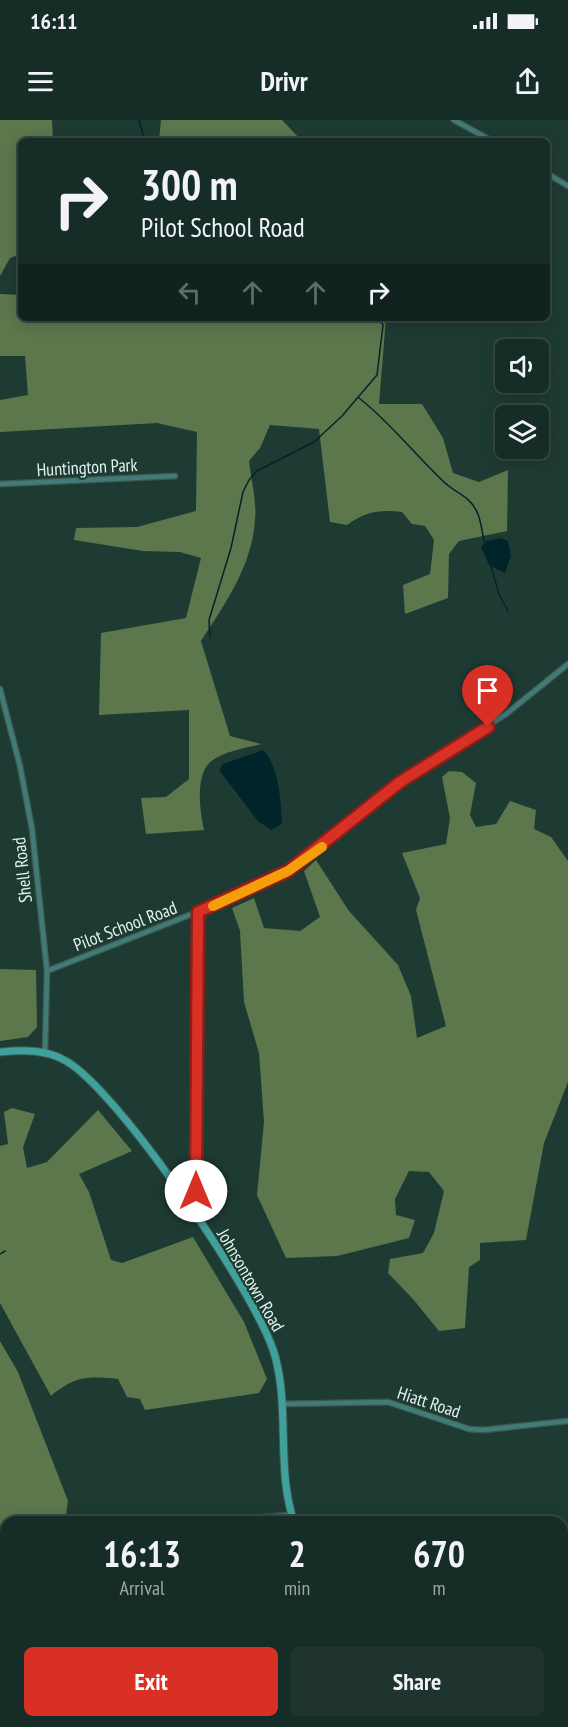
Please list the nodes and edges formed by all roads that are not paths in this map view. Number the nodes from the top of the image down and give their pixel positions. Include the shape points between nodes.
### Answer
1 (454, 120) edge
2 (487, 138) edge
3 (550, 175) edge
4 (568, 186) edge
5 (175, 476) dead end
6 (0, 484) edge
7 (568, 663) edge
8 (0, 689) edge
9 (198, 912) junction
10 (47, 971) junction
11 (0, 1052) edge
12 (45, 1052) junction
13 (196, 1214) junction
14 (281, 1404) junction
15 (568, 1421) edge
16 (292, 1516) edge

1 - 2 street
3 - 4 street
5 - 6 street, Huntington Park
7 - 9 street, Pilot School Road via 506,714 400,782 288,871
8 - 10 street, Shell Road via 26,791
9 - 10 street, Pilot School Road
9 - 13 street
10 - 12 street, Shell Road
11 - 12 street, Johnsontown Road
12 - 13 street, Johnsontown Road via 84,1072
13 - 14 street, Johnsontown Road via 266,1333 277,1366
14 - 15 street, Hiatt Road via 388,1402 483,1430
14 - 16 street, Johnsontown Road

